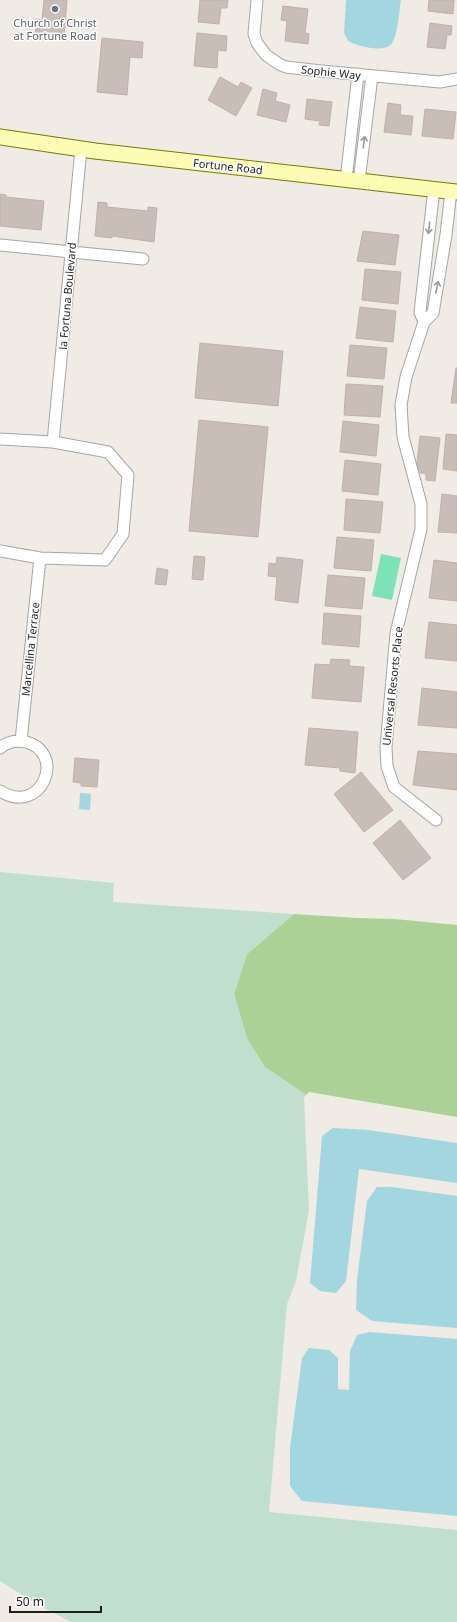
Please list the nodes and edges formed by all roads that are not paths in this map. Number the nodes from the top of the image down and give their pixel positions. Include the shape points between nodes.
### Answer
1 (257, 0) edge
2 (358, 74) junction
3 (372, 76) junction
4 (457, 79) edge
5 (0, 137) edge
6 (81, 149) junction
7 (352, 180) junction
8 (434, 189) junction
9 (454, 192) edge
10 (0, 245) edge
11 (71, 252) junction
12 (143, 259) dead end
13 (424, 322) junction
14 (0, 439) edge
15 (54, 442) junction
16 (0, 551) edge
17 (40, 558) junction
18 (21, 741) junction
19 (0, 748) edge
20 (0, 791) edge
21 (436, 820) dead end

1 - 2 street, Sophie Way via 254,34 260,48 272,61 286,67
2 - 3 street, Sophie Way
2 - 7 street
3 - 4 street, Sophie Way via 440,82
7 -> 3 street
5 - 6 street, Fortune Road
6 - 7 street, Fortune Road
6 - 11 street, la Fortuna Boulevard
7 - 8 street, Fortune Road
8 - 9 street, Fortune Road
8 -> 13 street, Universal Resorts Place via 420,312
13 -> 9 street, Universal Resorts Place via 433,313
10 - 11 street
11 - 12 street
11 - 15 street, la Fortuna Boulevard
13 - 21 street, Universal Resorts Place via 406,377 401,405 403,437 421,504 420,529 396,633 386,766 394,786
14 - 15 street
15 - 17 street via 108,452 128,474 123,534 105,560
16 - 17 street
17 - 18 street, Marcellina Terrace
18 - 19 street via 12,741
18 - 20 street via 30,743 44,757 47,766 46,776 36,792 26,797 8,796

